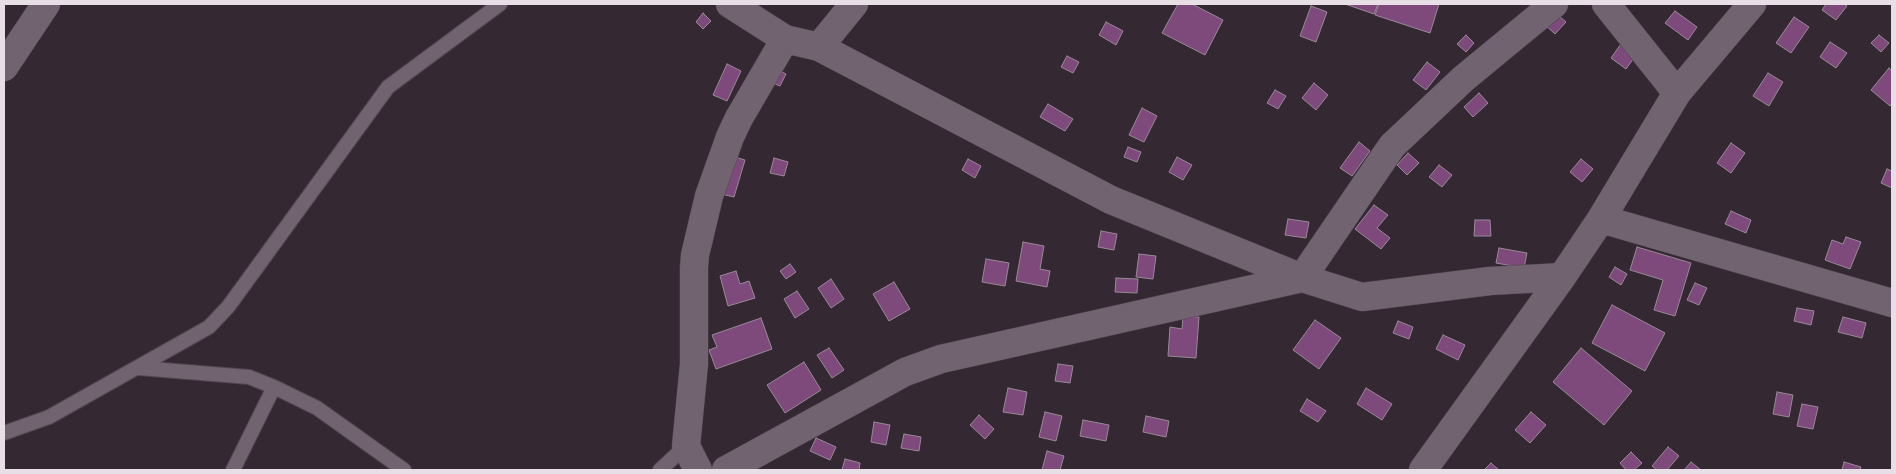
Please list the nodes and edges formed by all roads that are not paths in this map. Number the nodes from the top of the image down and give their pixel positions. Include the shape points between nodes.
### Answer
1 (46, 4) edge
2 (500, 4) edge
3 (730, 4) edge
4 (854, 4) edge
5 (1554, 4) edge
6 (1606, 4) edge
7 (1752, 4) edge
8 (786, 39) junction
9 (819, 47) junction
10 (4, 67) edge
11 (1676, 92) junction
12 (1601, 219) junction
13 (1562, 277) junction
14 (1302, 278) junction
15 (1892, 303) edge
16 (139, 368) junction
17 (274, 386) junction
18 (4, 433) edge
19 (686, 446) junction
20 (233, 470) edge
21 (404, 470) edge
22 (660, 470) edge
23 (698, 470) edge
24 (726, 470) edge
25 (1423, 470) edge

1 - 10 street
2 - 16 lane via 388,87 228,307 209,327
3 - 8 street
4 - 9 street
5 - 14 street via 1462,78 1392,146
6 - 11 street
7 - 11 street
8 - 9 street
8 - 19 street via 739,118 709,196 694,268 694,364
9 - 14 street via 1111,200
11 - 12 street
12 - 13 street
12 - 15 street
13 - 14 street via 1490,281 1362,296
13 - 25 street
14 - 24 street via 941,359 905,372
16 - 17 lane via 249,378
16 - 18 lane via 49,417
17 - 20 lane
17 - 21 lane via 317,408
19 - 22 lane
19 - 23 street

